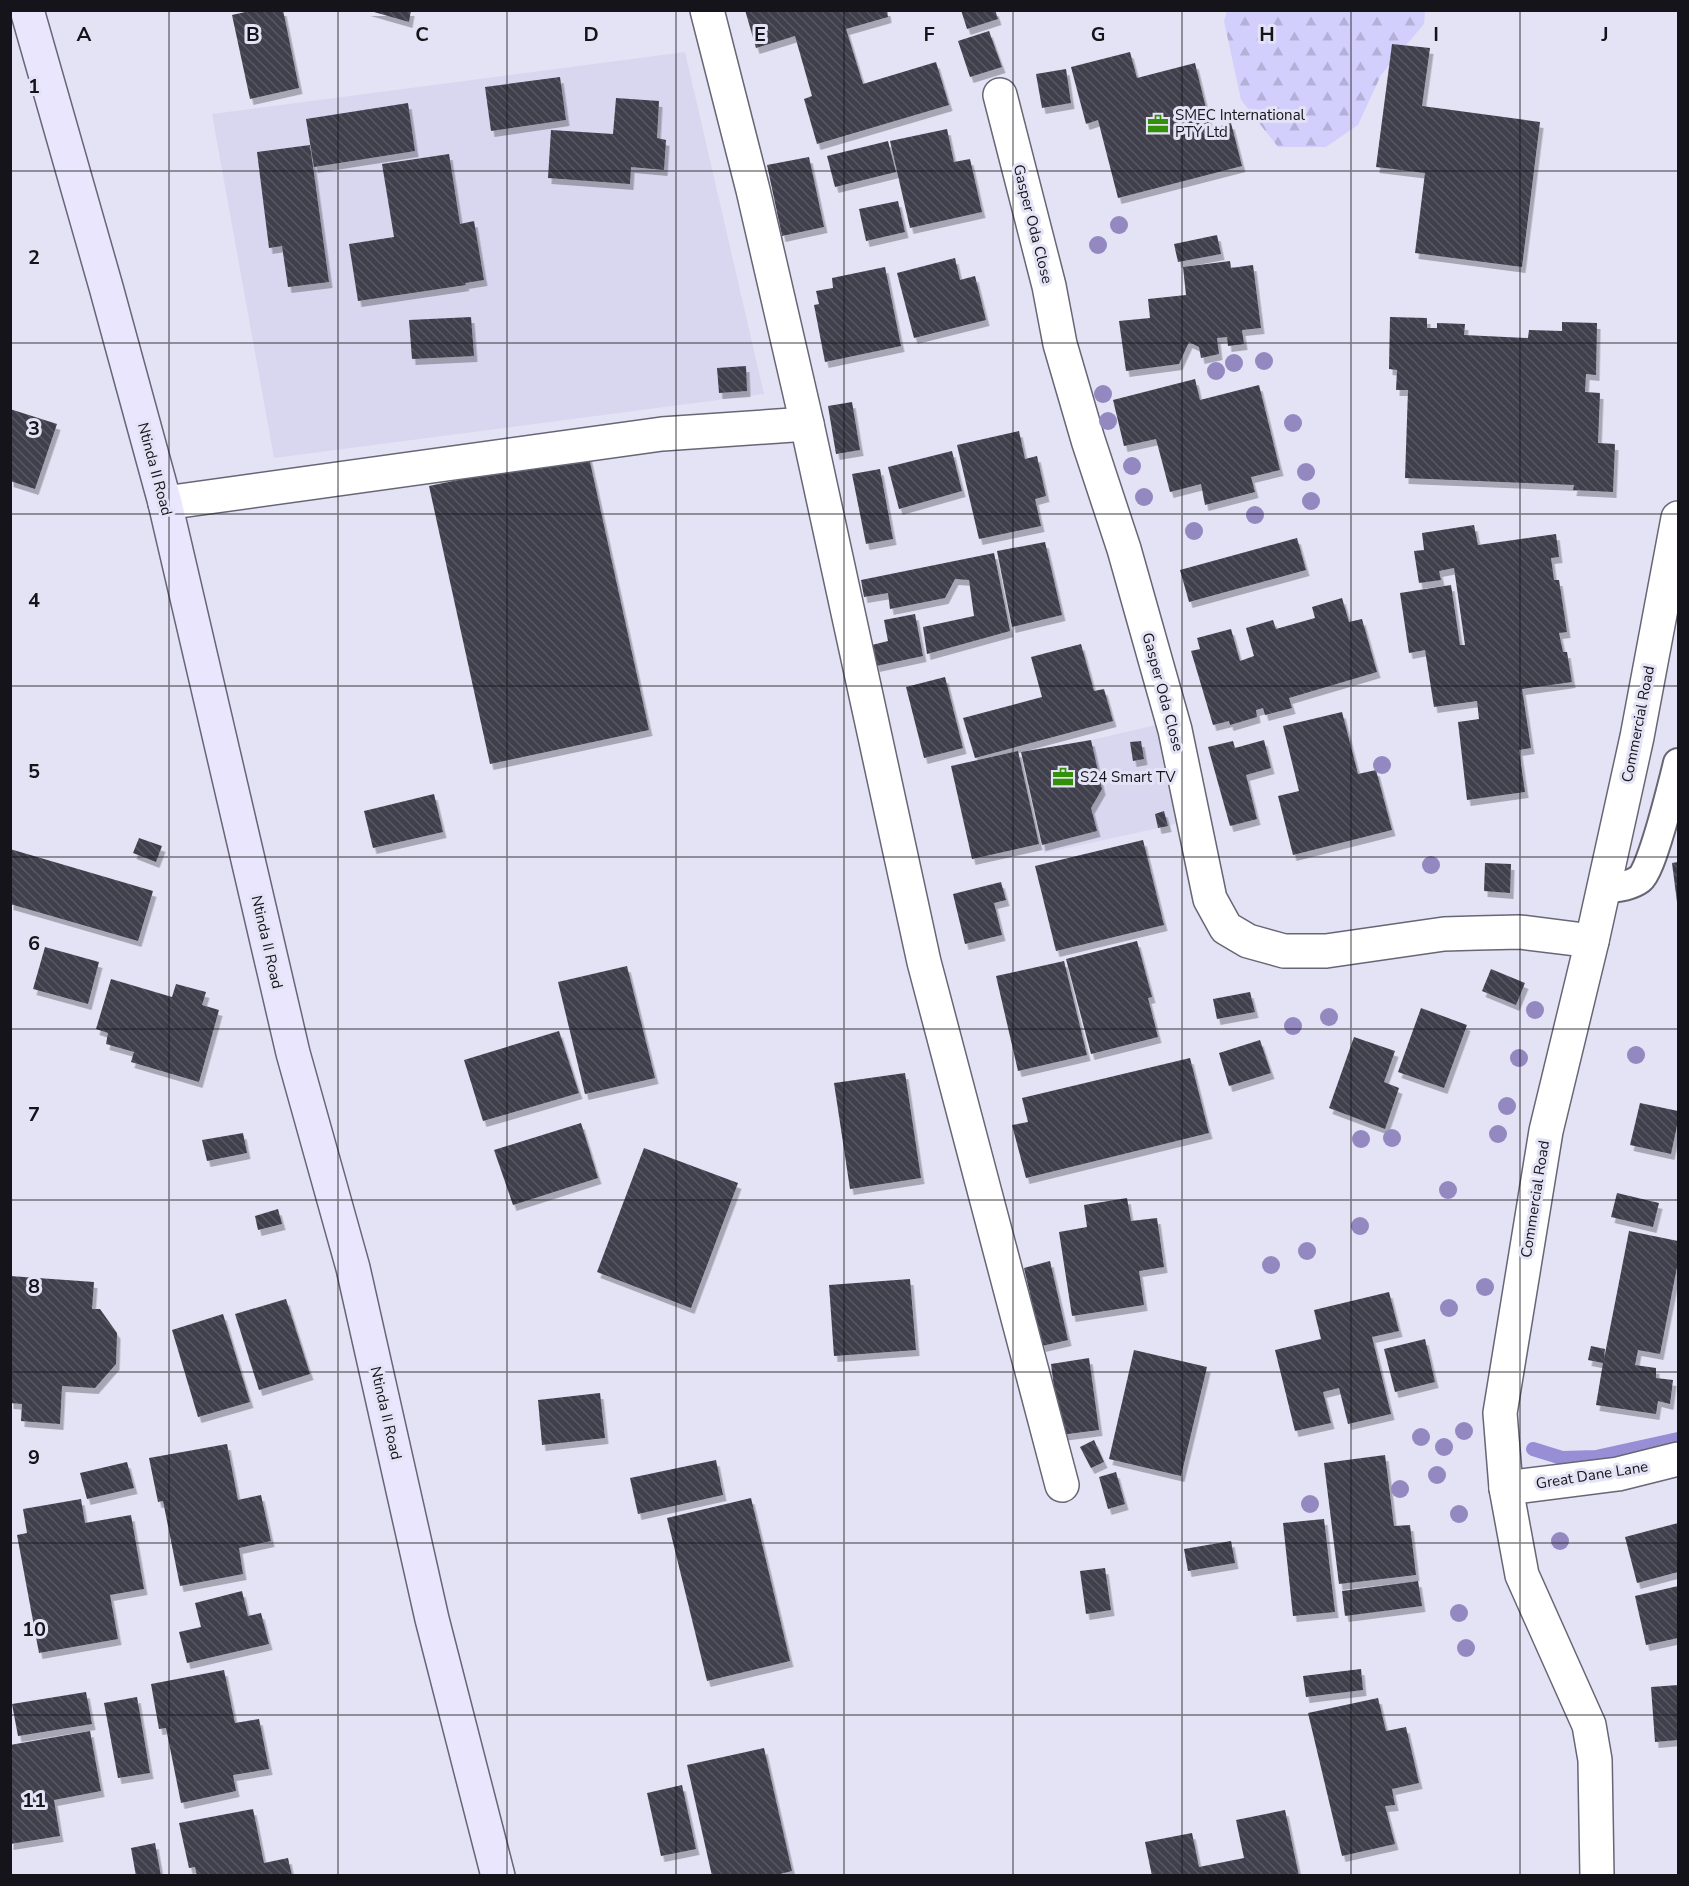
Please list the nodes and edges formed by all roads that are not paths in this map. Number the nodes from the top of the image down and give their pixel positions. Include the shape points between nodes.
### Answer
1 (27, 10) edge
2 (707, 10) edge
3 (1000, 95) dead end
4 (807, 424) junction
5 (165, 503) junction
6 (1678, 518) edge
7 (1670, 606) edge
8 (1678, 763) edge
9 (1603, 889) junction
10 (1592, 941) junction
11 (1678, 1459) edge
12 (1062, 1485) dead end
13 (1506, 1488) junction
14 (498, 1875) edge
15 (1597, 1875) edge

1 - 5 street, Ntinda II Road
2 - 4 street
3 - 10 street, Gasper Oda Close via 1060,344 1175,730 1210,899 1226,928 1248,941 1284,951 1326,951 1444,934 1520,932
4 - 5 street via 662,434
4 - 12 street via 924,962
5 - 14 street, Ntinda II Road via 293,1053 353,1268 432,1619
6 - 7 street, Commercial Road
7 - 9 street, Commercial Road
8 - 9 lane via 1642,878 1626,886
9 - 10 street, Commercial Road
10 - 13 street, Commercial Road via 1546,1131 1500,1413
11 - 13 street, Great Dane Lane via 1618,1474
13 - 15 street, Commercial Road via 1522,1575 1589,1725 1594,1760

